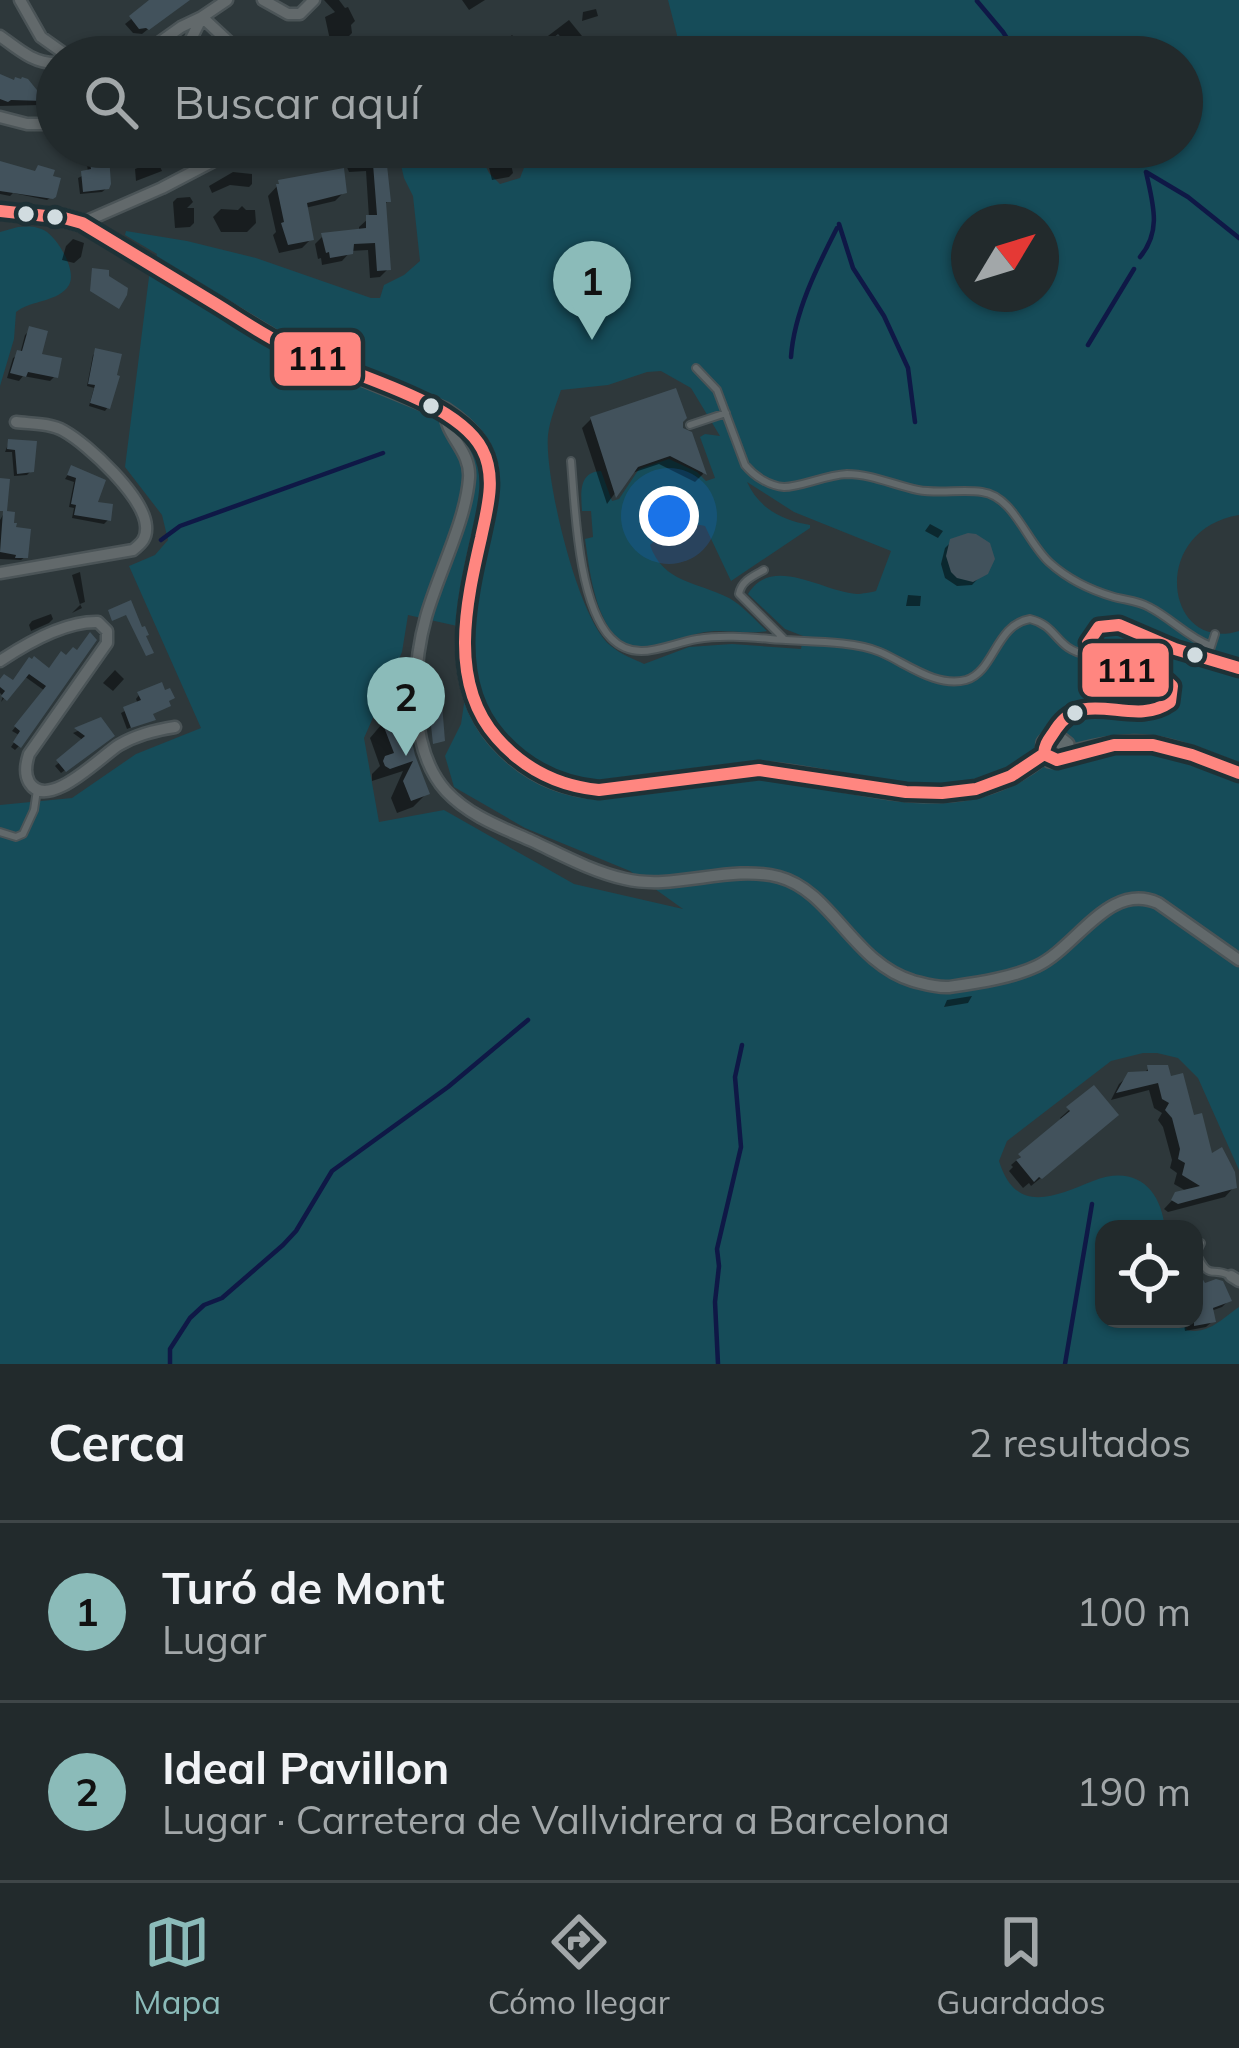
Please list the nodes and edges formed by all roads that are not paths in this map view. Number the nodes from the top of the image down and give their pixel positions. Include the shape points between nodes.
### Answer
1 (20, 0) edge
2 (227, 0) edge
3 (263, 0) edge
4 (314, 0) edge
5 (202, 17) junction
6 (0, 36) edge
7 (40, 36) edge
8 (169, 36) edge
9 (192, 36) edge
10 (222, 36) edge
11 (36, 60) edge
12 (0, 117) edge
13 (36, 124) edge
14 (200, 168) edge
15 (0, 211) edge
16 (82, 223) junction
17 (697, 368) dead end
18 (445, 411) junction
19 (726, 412) junction
20 (16, 422) dead end
21 (690, 425) dead end
22 (571, 461) dead end
23 (764, 570) dead end
24 (0, 573) edge
25 (1215, 634) dead end
26 (786, 640) junction
27 (1209, 652) junction
28 (1090, 655) junction
29 (0, 661) edge
30 (1237, 664) edge
31 (175, 727) dead end
32 (1054, 737) junction
33 (1044, 754) junction
34 (1064, 756) junction
35 (1239, 773) edge
36 (37, 790) junction
37 (0, 832) edge
38 (1239, 960) edge
39 (1203, 1267) edge
40 (1235, 1278) edge

1 - 7 street
2 - 5 street
3 - 4 street via 288,14
5 - 8 street
5 - 9 street
5 - 10 street
6 - 11 street
12 - 13 street
14 - 16 street
15 - 16 street
16 - 18 street via 284,345
17 - 19 lane
18 - 33 street via 478,441 490,479 465,612 469,684 494,736 538,773 598,790 759,770 930,795 994,784
18 - 38 street via 469,479 426,616 416,699 434,773 475,814 631,880 784,878 884,968 935,986 1035,967 1113,904 1132,898 1158,903
19 - 21 lane
19 - 27 lane via 752,474 787,487 852,474 997,496 1033,546 1076,583 1147,605
20 - 24 street via 55,426 76,439 122,484 146,533 133,550
22 - 26 lane via 586,586 614,642 638,653 693,639
23 - 26 lane via 739,594
25 - 27 lane
26 - 28 lane via 870,649 930,677 962,681 982,669 1013,625 1030,619 1066,649
27 - 28 street via 1170,647 1115,624 1090,634
27 - 30 street
28 - 32 street via 1103,665 1162,675 1172,686 1170,702 1155,712 1073,711
29 - 36 street via 82,623 107,631 107,643 29,754 26,775
31 - 36 street via 131,739 70,783
32 - 33 street
32 - 34 street via 1064,742
33 - 34 street
34 - 35 street via 1143,742
36 - 37 lane via 26,831
39 - 40 lane

